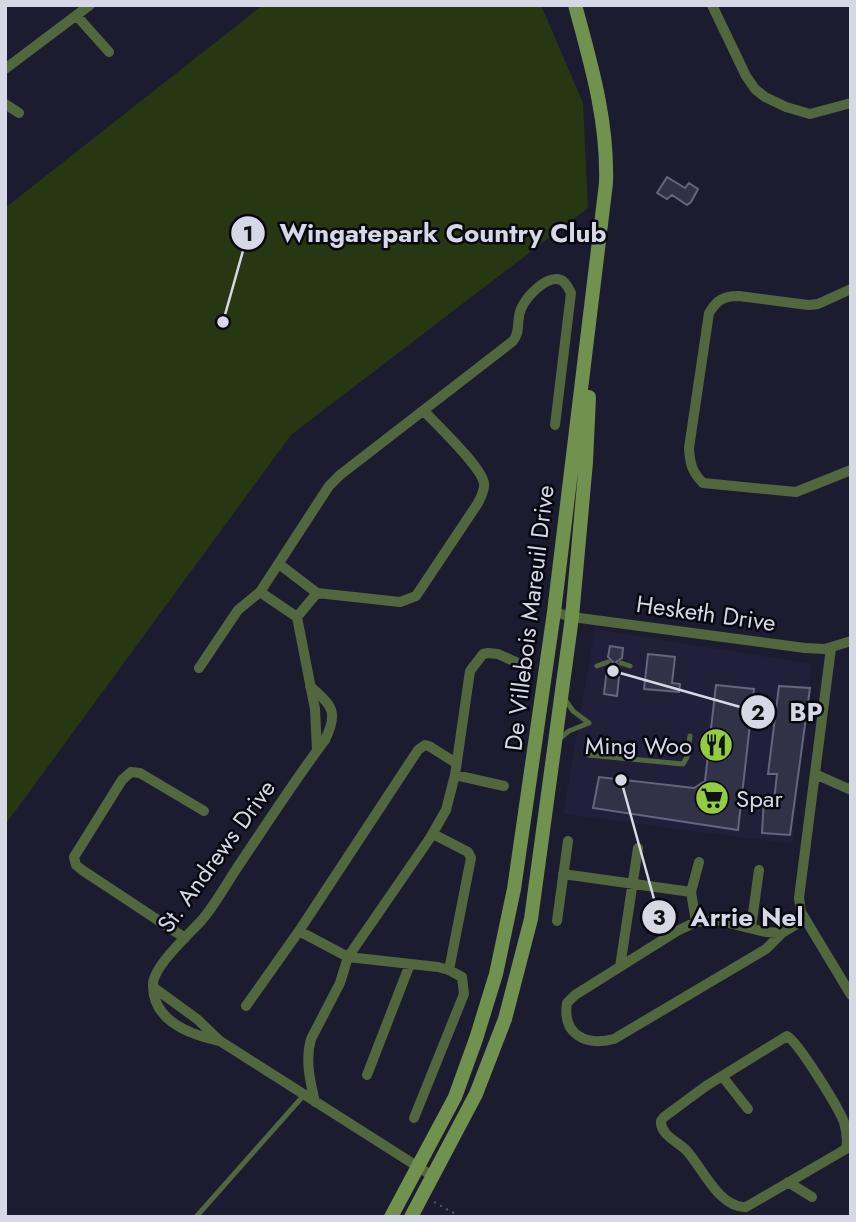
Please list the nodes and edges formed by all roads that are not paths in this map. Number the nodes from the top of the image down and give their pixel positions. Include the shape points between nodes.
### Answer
1 (90, 5) edge
2 (575, 5) edge
3 (580, 5) edge
4 (712, 5) edge
5 (76, 16) junction
6 (109, 52) dead end
7 (5, 69) edge
8 (851, 103) edge
9 (5, 104) edge
10 (19, 113) dead end
11 (851, 289) edge
12 (424, 411) junction
13 (555, 425) dead end
14 (851, 470) edge
15 (279, 564) junction
16 (260, 592) junction
17 (317, 593) junction
18 (554, 612) junction
19 (297, 617) junction
20 (572, 617) junction
21 (851, 641) edge
22 (831, 648) junction
23 (608, 662) dead end
24 (518, 663) dead end
25 (621, 663) dead end
26 (597, 666) dead end
27 (630, 666) dead end
28 (199, 668) dead end
29 (310, 686) junction
30 (561, 692) junction
31 (690, 736) dead end
32 (554, 745) junction
33 (317, 750) junction
34 (588, 755) dead end
35 (456, 763) junction
36 (815, 774) junction
37 (455, 775) junction
38 (504, 786) dead end
39 (851, 790) edge
40 (204, 811) dead end
41 (433, 834) junction
42 (568, 841) dead end
43 (638, 848) dead end
44 (699, 862) dead end
45 (759, 870) dead end
46 (563, 874) junction
47 (632, 884) junction
48 (691, 892) junction
49 (805, 919) junction
50 (556, 920) dead end
51 (696, 922) junction
52 (751, 928) junction
53 (299, 931) junction
54 (782, 933) junction
55 (185, 938) junction
56 (348, 957) junction
57 (410, 964) junction
58 (620, 967) junction
59 (449, 970) junction
60 (851, 995) edge
61 (246, 1006) dead end
62 (367, 1075) dead end
63 (722, 1076) junction
64 (304, 1095) junction
65 (315, 1102) junction
66 (748, 1109) dead end
67 (414, 1118) dead end
68 (848, 1150) edge
69 (419, 1168) junction
70 (434, 1177) junction
71 (789, 1182) junction
72 (812, 1197) dead end
73 (196, 1217) edge
74 (391, 1217) edge
75 (411, 1217) edge

1 - 5 street
2 - 18 main road, De Villebois Mareuil Drive via 601,108 606,183
3 - 20 main road, De Villebois Mareuil Drive via 607,103 612,172 592,339
4 - 8 street via 755,89 786,107 810,114
5 - 6 street
5 - 7 street
9 - 10 street
11 - 14 street via 808,305 739,296 716,301 709,313 689,448 695,475 704,483 796,492
12 - 13 street via 517,336 520,310 551,280 564,282 571,293
12 - 15 street via 334,481
12 - 17 street via 480,474 484,487 478,503 416,596 400,602
15 - 16 street
15 - 17 street
16 - 19 street
16 - 28 street via 238,610
17 - 19 street
18 - 20 street, Hesketh Drive
18 - 69 main road, De Villebois Mareuil Drive via 520,851 496,974 455,1097
19 - 29 street, St. Andrews Drive
20 - 22 street, Hesketh Drive
20 - 30 main road, De Villebois Mareuil Drive
21 - 22 street, Hesketh Drive
22 - 36 street
23 - 26 lane
24 - 35 street via 488,653 470,671
25 - 27 lane
29 - 33 street, St. Andrews Drive
29 - 33 street, St. Andrews Drive via 330,705 334,717
30 - 32 main road, De Villebois Mareuil Drive
30 - 32 lane via 573,711 589,723 569,731
31 - 34 lane via 683,764
32 - 70 main road, De Villebois Mareuil Drive via 531,919 505,1019 476,1094
33 - 55 street, St. Andrews Drive via 204,918
35 - 37 street
35 - 53 street via 429,746 418,750
36 - 39 street
36 - 49 street via 799,891
37 - 38 street
37 - 41 street via 446,810
40 - 55 street via 131,772 74,857 82,870
41 - 56 street
41 - 59 street via 471,858
42 - 46 street
43 - 47 street
44 - 48 street
45 - 52 street
46 - 47 street
46 - 50 street
47 - 48 street
47 - 58 street
48 - 51 street
49 - 54 street
49 - 60 street
51 - 52 street via 716,920
51 - 58 street
52 - 54 street
53 - 56 street
53 - 61 street
54 - 58 street via 766,949 614,1039 596,1040 571,1031 566,1023 567,1003
55 - 64 street, St. Andrews Drive via 153,981 162,1013 198,1037 220,1041
56 - 57 street
56 - 65 street via 308,1049
57 - 59 street
57 - 62 street
59 - 67 street via 462,977 464,994
63 - 66 street
63 - 68 street via 789,1037 841,1117
63 - 71 street via 664,1117 660,1126 719,1193 740,1207
64 - 65 street
64 - 73 lane
65 - 69 street
68 - 71 street
69 - 70 street
69 - 74 main road, De Villebois Mareuil Drive
70 - 75 main road, De Villebois Mareuil Drive
71 - 72 street

